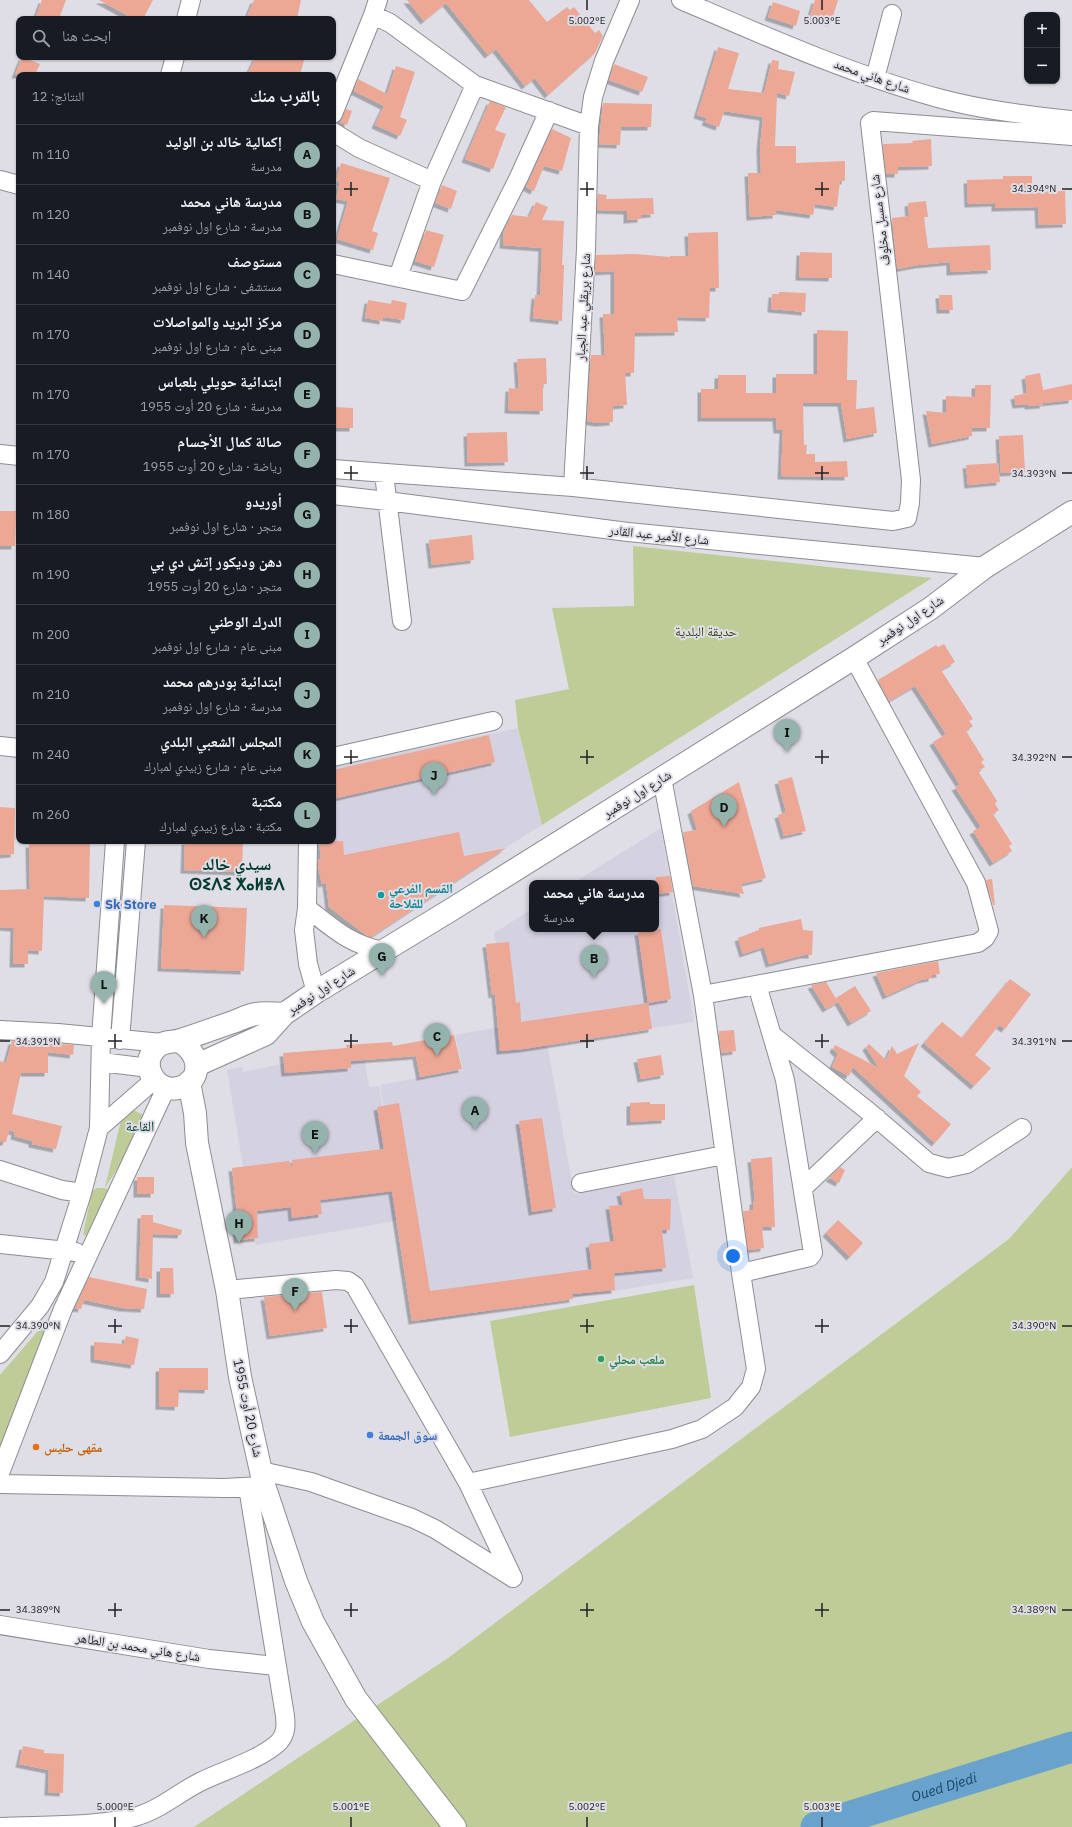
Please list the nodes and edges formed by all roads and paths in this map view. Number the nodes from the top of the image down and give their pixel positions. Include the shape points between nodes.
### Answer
1 (191, 0) edge
2 (681, 0) edge
3 (624, 2) edge
4 (375, 8) edge
5 (892, 14) dead end
6 (187, 16) edge
7 (174, 60) edge
8 (171, 72) edge
9 (875, 78) junction
10 (475, 85) junction
11 (336, 106) edge
12 (549, 111) junction
13 (1072, 120) edge
14 (589, 126) junction
15 (336, 134) edge
16 (1072, 136) edge
17 (0, 180) edge
18 (432, 182) junction
19 (16, 184) edge
20 (336, 265) edge
21 (398, 277) junction
22 (0, 454) edge
23 (16, 456) edge
24 (336, 469) edge
25 (384, 474) junction
26 (573, 487) junction
27 (336, 495) edge
28 (388, 501) junction
29 (1072, 512) edge
30 (985, 567) junction
31 (402, 621) dead end
32 (854, 658) junction
33 (494, 722) dead end
34 (0, 746) edge
35 (16, 748) edge
36 (336, 756) edge
37 (662, 778) junction
38 (115, 844) edge
39 (136, 844) edge
40 (308, 844) edge
41 (307, 908) junction
42 (383, 951) junction
43 (757, 985) junction
44 (316, 992) junction
45 (703, 995) junction
46 (284, 1014) junction
47 (0, 1030) edge
48 (772, 1035) junction
49 (101, 1037) junction
50 (120, 1040) junction
51 (170, 1042) junction
52 (100, 1062) junction
53 (171, 1078) junction
54 (877, 1118) junction
55 (99, 1128) junction
56 (1022, 1128) dead end
57 (724, 1155) junction
58 (0, 1170) edge
59 (581, 1183) dead end
60 (803, 1188) junction
61 (82, 1193) junction
62 (0, 1244) edge
63 (65, 1250) junction
64 (88, 1254) junction
65 (741, 1273) junction
66 (227, 1290) junction
67 (0, 1354) edge
68 (0, 1473) edge
69 (258, 1481) junction
70 (468, 1483) junction
71 (0, 1484) edge
72 (0, 1625) edge
73 (276, 1666) junction
74 (0, 1827) edge
75 (455, 1827) edge

1 - 6 street
2 - 9 street, شارع هاني محمد via 789,46
3 - 14 street, شارع بريقلي عبد الجبار via 593,97
4 - 10 street via 390,23
4 - 11 street
5 - 9 street
7 - 8 street
9 - 13 street, شارع هاني محمد via 938,98 1006,113
10 - 12 street
10 - 18 street
12 - 14 street
12 - 21 street via 464,290 456,291
14 - 26 street, شارع بريقلي عبد الجبار via 586,249
15 - 18 street via 359,148
16 - 26 street, شارع مسبل مخلوف via 873,121 870,124 911,480 910,503 906,518 893,520
17 - 19 street
18 - 21 street
20 - 21 street
22 - 23 street
24 - 25 street
25 - 26 street
25 - 28 street
27 - 28 street, شارع الأمير عبد القادر
28 - 30 street, شارع الأمير عبد القادر via 620,531
28 - 31 street
29 - 30 main road, شارع اول نوفمبر
30 - 32 main road, شارع اول نوفمبر via 932,608
32 - 37 main road, شارع اول نوفمبر
32 - 43 street via 976,884 989,931 978,943
33 - 36 street
34 - 35 street
37 - 42 main road, شارع اول نوفمبر
37 - 45 street
38 - 49 street
39 - 50 street
40 - 41 street
41 - 42 street via 343,937 363,947
41 - 44 street via 304,930 308,964
42 - 44 main road, شارع اول نوفمبر
43 - 45 street
43 - 48 street
44 - 46 main road, شارع اول نوفمبر
45 - 57 street
46 - 51 main road via 257,1014
46 - 53 main road, شارع اول نوفمبر via 266,1034
47 - 49 street
48 - 54 street
48 - 60 street via 785,1080
49 - 50 street
49 - 52 street
50 - 51 street
51 - 53 main road via 151,1053
51 - 53 main road via 190,1048 194,1053
52 - 53 street
52 - 55 street
53 - 55 street
53 - 64 street
53 - 66 main road, شارع 20 أوت 1955 via 195,1113 197,1143
54 - 56 street via 929,1163 948,1168 967,1164
54 - 60 street
55 - 61 street
57 - 59 street
57 - 65 street
58 - 61 street via 62,1190
60 - 65 street via 813,1256
61 - 63 street
62 - 63 street
63 - 64 street
63 - 67 street via 54,1282 40,1306
64 - 68 street via 63,1309
65 - 70 street via 756,1369 751,1387 735,1407 702,1429 672,1439
66 - 69 main road, شارع 20 أوت 1955
66 - 70 street via 336,1280 348,1281 355,1286
69 - 70 street via 311,1482 412,1518 435,1529 513,1578
69 - 71 street
69 - 73 street
69 - 75 main road, شارع 20 أوت 1955 via 313,1622 356,1699
72 - 73 street, شارع هاني محمد بن الطاهر via 209,1659
73 - 74 street via 286,1727 284,1735 266,1751 202,1781 152,1811 140,1815 96,1822

